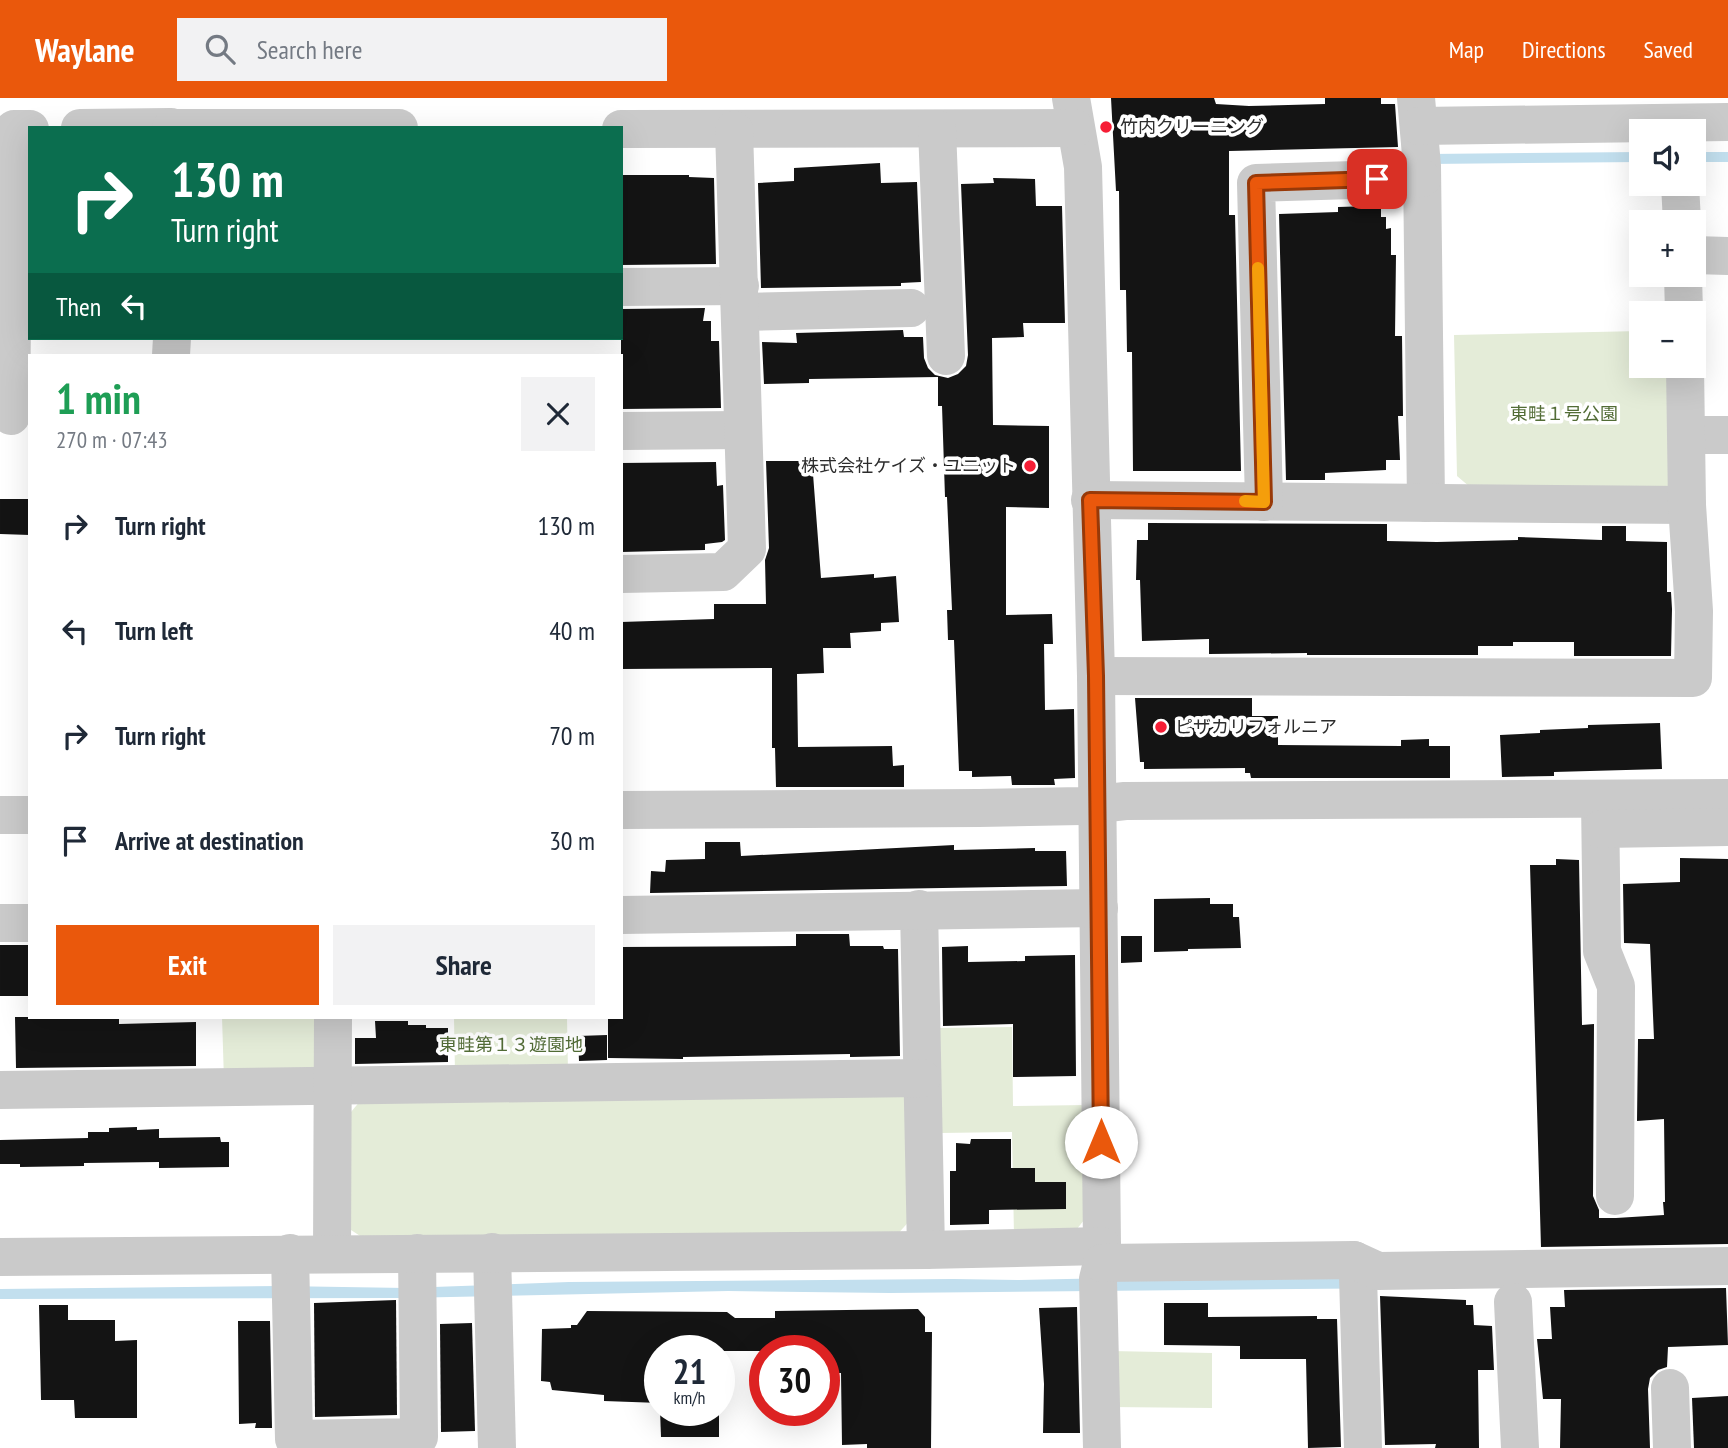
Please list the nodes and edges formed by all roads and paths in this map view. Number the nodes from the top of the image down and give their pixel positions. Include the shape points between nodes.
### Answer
1 (1073, 113) edge
2 (1629, 125) edge
3 (28, 129) edge
4 (623, 129) edge
5 (937, 129) junction
6 (734, 130) junction
7 (1420, 144) edge
8 (1706, 255) edge
9 (1728, 256) edge
10 (623, 287) edge
11 (740, 299) junction
12 (911, 308) dead end
13 (6, 355) edge
14 (946, 356) dead end
15 (1685, 378) edge
16 (11, 416) dead end
17 (742, 430) junction
18 (623, 431) edge
19 (1687, 435) junction
20 (1728, 435) edge
21 (1090, 500) junction
22 (1264, 502) junction
23 (1426, 503) junction
24 (1687, 505) junction
25 (623, 574) edge
26 (1711, 611) edge
27 (1096, 676) junction
28 (1728, 798) edge
29 (623, 810) edge
30 (1686, 813) junction
31 (1097, 814) junction
32 (1601, 814) junction
33 (0, 815) edge
34 (28, 815) edge
35 (1728, 827) edge
36 (1099, 908) junction
37 (919, 909) junction
38 (623, 915) edge
39 (0, 923) edge
40 (28, 923) edge
41 (333, 1019) edge
42 (922, 1078) junction
43 (334, 1085) junction
44 (0, 1090) edge
45 (1615, 1196) dead end
46 (926, 1250) junction
47 (332, 1253) junction
48 (0, 1257) edge
49 (1728, 1266) edge
50 (1100, 1271) junction
51 (1357, 1275) junction
52 (493, 1278) junction
53 (418, 1279) junction
54 (291, 1280) junction
55 (1513, 1302) dead end
56 (1670, 1388) dead end
57 (497, 1448) edge
58 (1102, 1448) edge
59 (1363, 1448) edge
60 (1520, 1448) edge
61 (1672, 1448) edge

1 - 5 street
1 - 21 street via 1083,167
2 - 7 street
3 - 13 street via 14,129
4 - 6 street
5 - 6 street
5 - 14 street
6 - 11 street
7 - 22 street via 1256,183
7 - 23 street
8 - 9 street
10 - 11 street
11 - 12 street
11 - 17 street
13 - 16 street
15 - 19 street
17 - 18 street
17 - 25 street via 747,549 723,572
19 - 20 street
19 - 24 street
21 - 22 street
21 - 27 street
22 - 23 street
23 - 24 street
24 - 26 street
26 - 27 street via 1693,678
27 - 31 street
28 - 30 street
29 - 31 street via 979,808
30 - 32 street
30 - 35 street
31 - 32 street via 1125,801
31 - 36 street
32 - 45 street via 1602,951 1616,986
33 - 34 street
36 - 37 street
36 - 50 street
37 - 38 street
37 - 42 street
39 - 40 street
41 - 43 street
42 - 43 street
42 - 46 street
43 - 44 street
43 - 47 street
46 - 50 street
46 - 52 street
47 - 53 street
47 - 54 street
48 - 54 street
49 - 51 street via 1367,1268
50 - 51 street
50 - 58 street
51 - 59 street
52 - 53 street
52 - 57 street
53 - 54 street via 419,1437 294,1439
55 - 60 street
56 - 61 street

